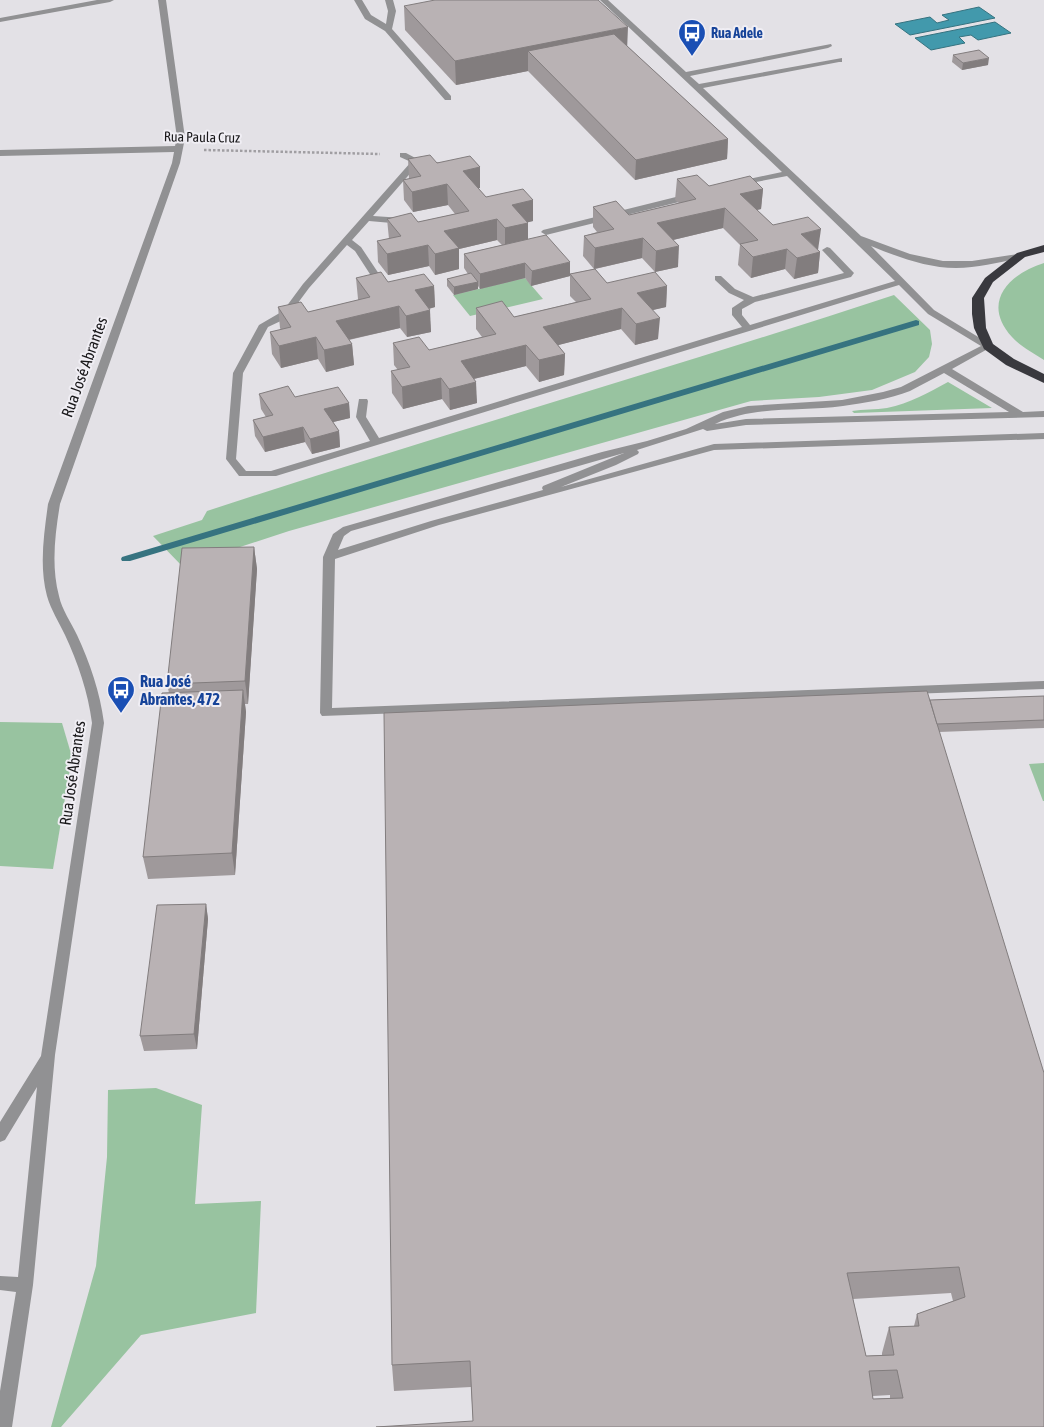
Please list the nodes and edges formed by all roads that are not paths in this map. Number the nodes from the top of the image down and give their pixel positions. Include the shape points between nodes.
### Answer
1 (110, 0) edge
2 (162, 0) edge
3 (358, 0) edge
4 (389, 0) edge
5 (604, 0) edge
6 (0, 20) edge
7 (388, 30) junction
8 (828, 46) dead end
9 (839, 60) dead end
10 (684, 75) junction
11 (697, 87) junction
12 (448, 98) dead end
13 (179, 149) junction
14 (0, 152) edge
15 (403, 155) road end
16 (789, 173) junction
17 (728, 186) edge
18 (699, 194) edge
19 (366, 218) junction
20 (410, 224) edge
21 (546, 232) dead end
22 (857, 237) junction
23 (346, 240) junction
24 (1044, 248) edge
25 (827, 250) dead end
26 (1021, 255) junction
27 (718, 278) dead end
28 (900, 282) junction
29 (382, 286) edge
30 (752, 300) junction
31 (748, 328) junction
32 (988, 346) junction
33 (943, 368) junction
34 (1044, 379) edge
35 (363, 401) dead end
36 (1020, 414) junction
37 (1044, 414) edge
38 (690, 430) junction
39 (1044, 436) edge
40 (376, 442) junction
41 (651, 443) junction
42 (524, 498) junction
43 (329, 557) junction
44 (1044, 685) edge
45 (48, 1055) junction
46 (0, 1135) edge
47 (0, 1283) edge
48 (25, 1285) junction
49 (3, 1427) edge

1 - 6 street
2 - 13 street, Rua José Abrantes via 181,138
3 - 7 street via 368,17
4 - 7 street via 393,17
5 - 10 street
7 - 12 street
8 - 10 street
9 - 11 street
10 - 11 street
11 - 16 street
13 - 14 street, Rua Paula Cruz
13 - 45 street, Rua José Abrantes via 54,504 49,533 53,597 90,680 98,724
15 - 19 street via 417,161
16 - 17 street
16 - 22 street
18 - 21 street
19 - 20 street
19 - 23 street
22 - 26 street via 915,259 939,264 972,264
22 - 28 street
23 - 29 street via 358,249
23 - 40 street via 306,286 290,314 264,325 238,373 231,459 243,474 272,474
24 - 26 highway
25 - 30 street via 848,275
26 - 32 highway via 989,280 978,298 980,328
27 - 30 street via 732,291
28 - 31 street
28 - 32 street via 931,312
30 - 31 street via 736,311
31 - 40 street
32 - 33 street
32 - 34 highway via 1010,362
33 - 36 street
33 - 38 street via 905,389 884,396 842,403 748,410 727,414
35 - 40 street via 361,417
36 - 37 street
36 - 38 street via 835,422 746,422
38 - 41 street
39 - 42 street via 714,447
41 - 42 street via 612,464
41 - 43 street via 347,529 339,534
42 - 43 street
43 - 44 street via 326,713
45 - 46 street
45 - 48 street, Rua José Abrantes
47 - 48 street
48 - 49 street, Rua José Abrantes

